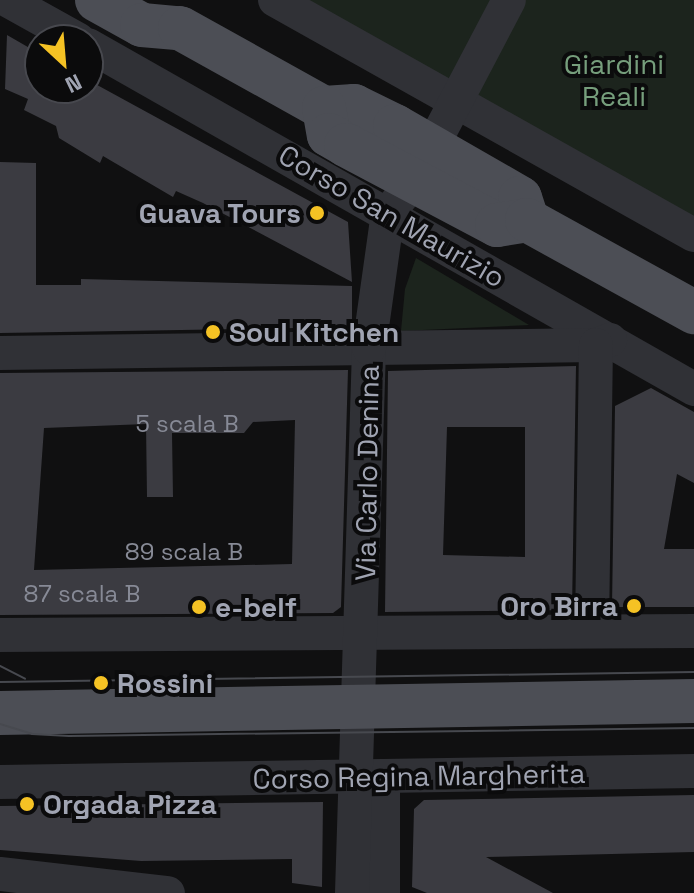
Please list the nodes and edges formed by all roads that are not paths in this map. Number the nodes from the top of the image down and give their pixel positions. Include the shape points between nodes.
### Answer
1 (7, 0) edge
2 (97, 0) edge
3 (275, 0) edge
4 (509, 0) edge
5 (171, 14) edge
6 (50, 24) edge
7 (104, 52) edge
8 (455, 99) junction
9 (411, 192) junction
10 (694, 235) edge
11 (694, 312) edge
12 (603, 343) junction
13 (376, 348) junction
14 (0, 353) edge
15 (694, 389) edge
16 (592, 630) junction
17 (694, 631) edge
18 (364, 634) junction
19 (0, 635) edge
20 (694, 701) edge
21 (359, 706) junction
22 (0, 713) edge
23 (694, 771) edge
24 (368, 778) junction
25 (0, 782) edge
26 (0, 874) edge
27 (168, 893) edge
28 (352, 893) edge
29 (383, 893) edge

1 - 6 street
2 - 5 main road, Corso San Maurizio via 142,25
3 - 8 street
4 - 8 street, Via Carlo Denina
5 - 9 main road, Corso San Maurizio via 324,108 329,135
7 - 9 street, Corso San Maurizio
8 - 9 street, Via Carlo Denina
8 - 10 street
9 - 11 main road, Corso San Maurizio via 520,198 527,220
9 - 12 street, Corso San Maurizio
9 - 13 street, Via Carlo Denina
12 - 13 street
12 - 15 street, Corso San Maurizio
12 - 16 street
13 - 14 street
13 - 18 street, Via Carlo Denina
16 - 17 street
16 - 18 street
18 - 19 street
18 - 21 street, Via Carlo Denina
20 - 21 main road
21 - 22 main road
21 - 24 street, Via Carlo Denina
23 - 24 street, Corso Regina Margherita
24 - 25 street, Corso Regina Margherita
24 - 28 street
24 - 29 street
26 - 27 street

